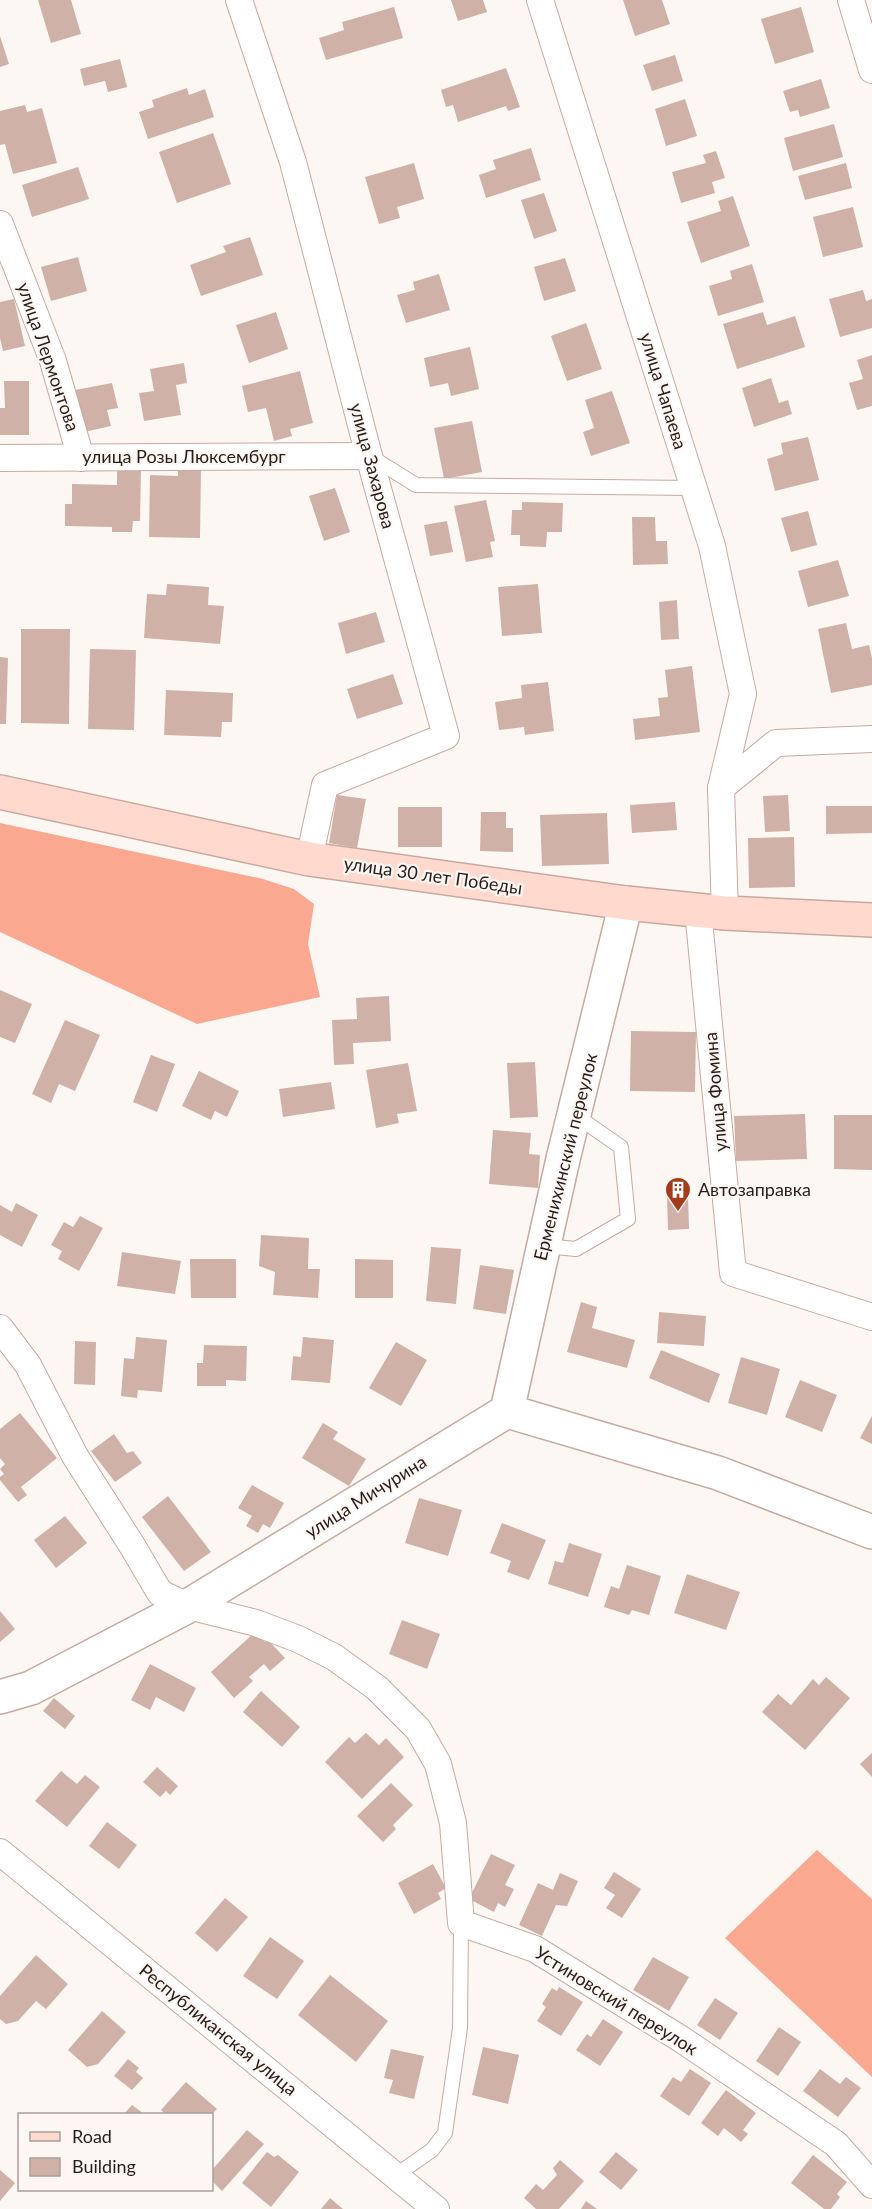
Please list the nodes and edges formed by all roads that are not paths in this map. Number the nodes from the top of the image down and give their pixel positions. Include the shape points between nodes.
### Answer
1 (239, 0) edge
2 (540, 0) edge
3 (851, 0) edge
4 (872, 70) edge
5 (0, 224) edge
6 (369, 456) junction
7 (81, 458) junction
8 (0, 459) edge
9 (693, 488) junction
10 (872, 739) edge
11 (721, 788) junction
12 (0, 792) edge
13 (309, 859) junction
14 (626, 903) junction
15 (712, 911) junction
16 (872, 920) edge
17 (574, 1115) junction
18 (544, 1246) junction
19 (872, 1317) edge
20 (0, 1328) edge
21 (507, 1411) junction
22 (872, 1532) edge
23 (188, 1606) junction
24 (0, 1697) edge
25 (0, 1852) edge
26 (461, 1923) junction
27 (395, 2176) junction
28 (872, 2185) edge
29 (436, 2209) edge

1 - 6 street, улица Захарова via 293,162
2 - 9 street, улица Чапаева
3 - 4 street
5 - 7 street, улица Лермонтова via 53,361
6 - 7 street, улица Розы Люксембург
6 - 9 lane via 416,485
6 - 13 street, улица Захарова via 446,736 325,785
7 - 8 street, улица Розы Люксембург
9 - 11 street, улица Чапаева via 712,546 743,694
10 - 11 street via 776,742
11 - 15 street, улица Чапаева
12 - 13 main road, улица 30 лет Победы
13 - 14 main road, улица 30 лет Победы
14 - 15 main road, улица 30 лет Победы
14 - 17 street, Ерменихинский переулок
15 - 16 main road, улица 30 лет Победы
15 - 19 street, улица Фомина via 733,1273
17 - 18 street, Ерменихинский переулок
17 - 18 lane via 621,1147 628,1219 576,1250
18 - 21 street, Ерменихинский переулок
20 - 23 street via 28,1365 75,1456 160,1593
21 - 22 street via 718,1473
21 - 23 street, улица Мичурина
23 - 24 street, улица Мичурина via 32,1688
23 - 26 street via 256,1623 334,1657 377,1688 418,1729 438,1764 453,1823
25 - 27 street, Республиканская улица
26 - 27 lane via 460,2028 445,2133 432,2150
26 - 28 street, Устиновский переулок via 535,1950 681,2039 836,2145
27 - 29 street, Республиканская улица

